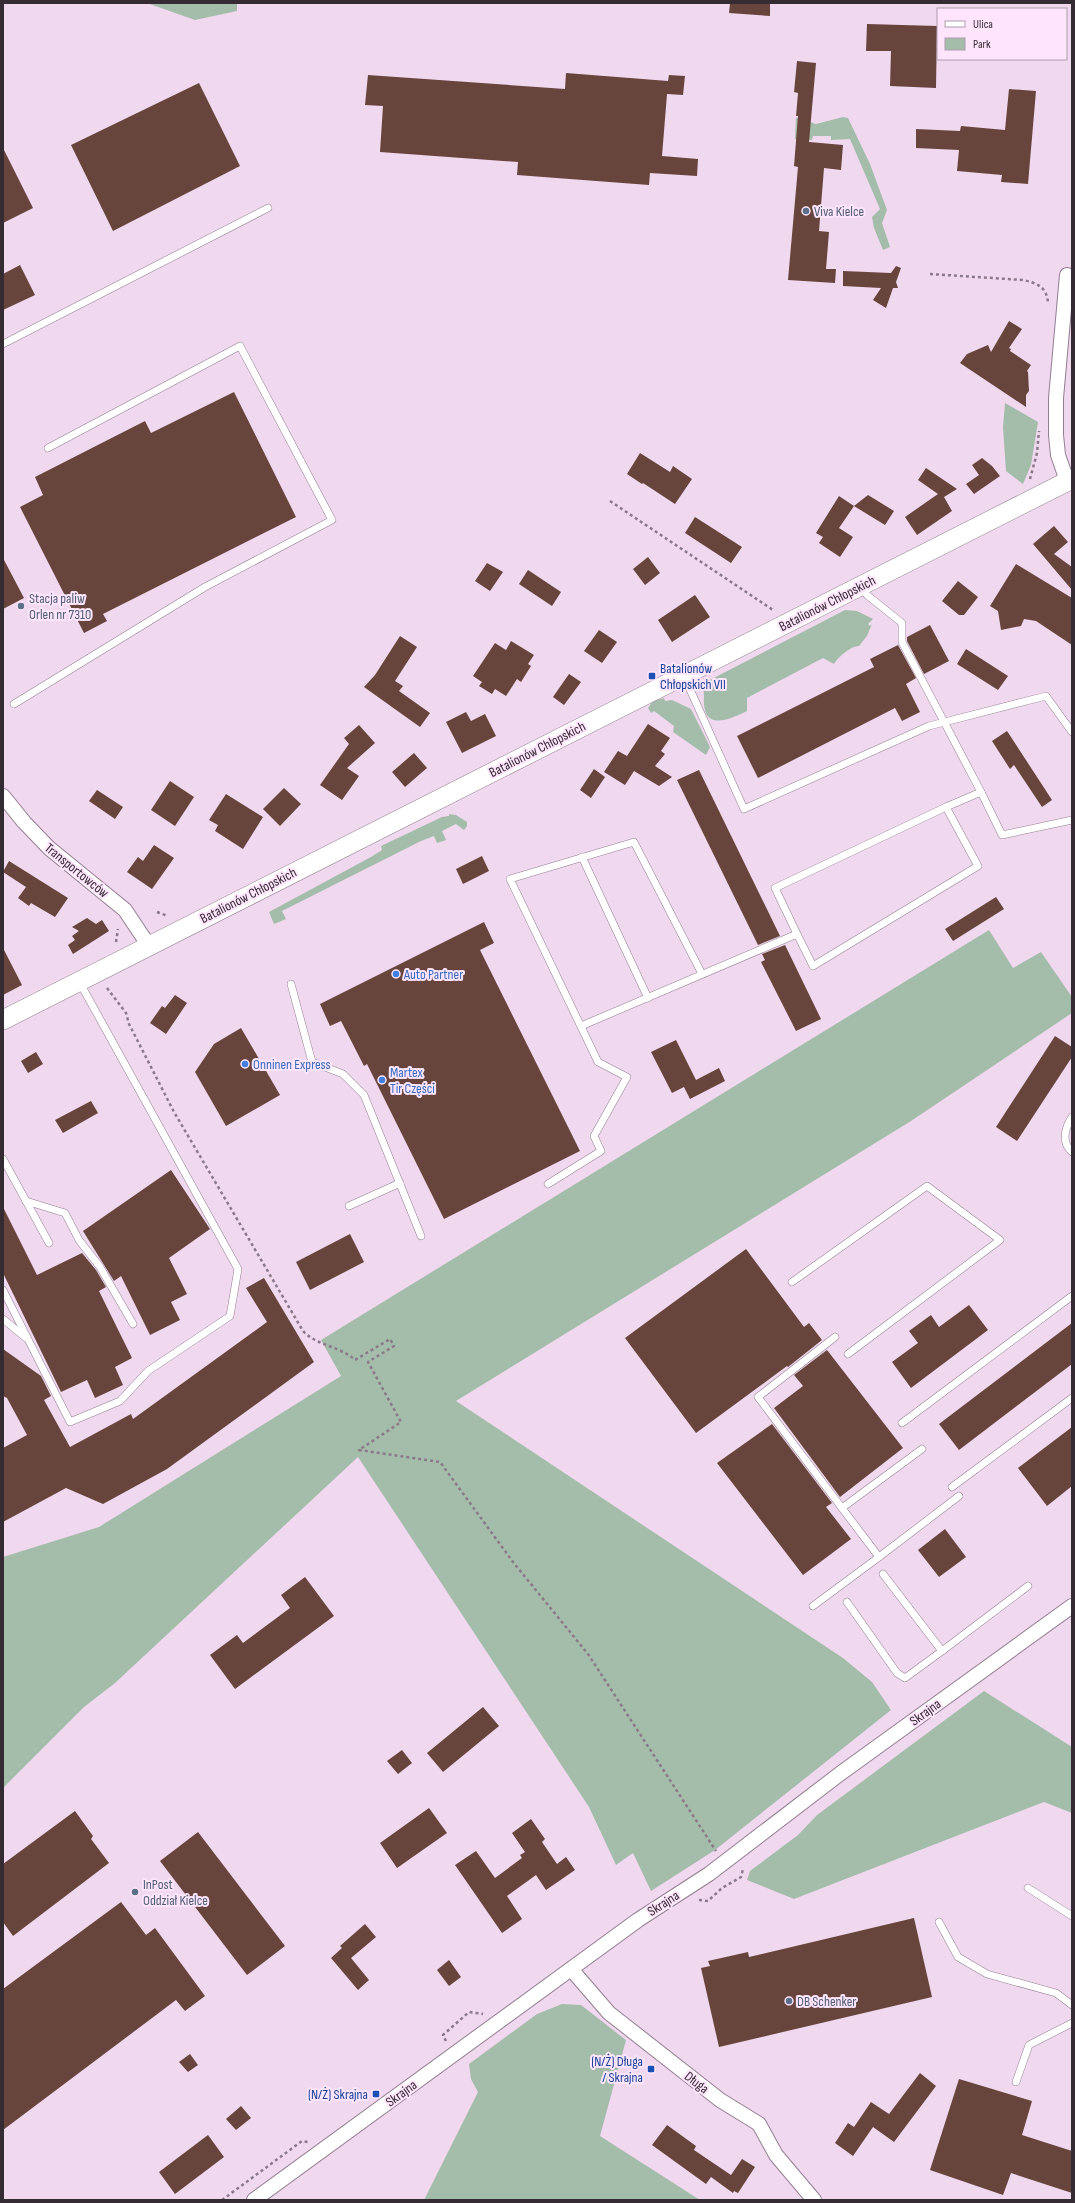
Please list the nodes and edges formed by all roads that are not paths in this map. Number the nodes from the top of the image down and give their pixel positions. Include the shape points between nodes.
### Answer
1 (268, 208) dead end
2 (1066, 275) dead end
3 (3, 344) edge
4 (48, 448) dead end
5 (1070, 480) edge
6 (860, 586) junction
7 (684, 675) junction
8 (14, 704) dead end
9 (944, 720) junction
10 (1072, 732) edge
11 (981, 792) junction
12 (3, 796) edge
13 (946, 807) junction
14 (1072, 820) edge
15 (582, 857) junction
16 (797, 934) junction
17 (148, 946) junction
18 (702, 974) junction
19 (79, 981) junction
20 (291, 984) dead end
21 (648, 998) junction
22 (3, 1020) edge
23 (581, 1026) junction
24 (1072, 1117) edge
25 (1072, 1152) edge
26 (3, 1159) edge
27 (400, 1183) junction
28 (548, 1184) dead end
29 (26, 1201) junction
30 (349, 1206) dead end
31 (421, 1236) dead end
32 (49, 1243) dead end
33 (792, 1282) dead end
34 (3, 1290) edge
35 (1072, 1296) edge
36 (3, 1319) edge
37 (133, 1324) dead end
38 (835, 1337) dead end
39 (28, 1340) junction
40 (848, 1354) dead end
41 (1072, 1398) edge
42 (902, 1423) dead end
43 (922, 1449) dead end
44 (952, 1487) dead end
45 (959, 1496) dead end
46 (842, 1508) junction
47 (879, 1557) junction
48 (883, 1574) dead end
49 (1028, 1586) dead end
50 (846, 1602) dead end
51 (813, 1606) dead end
52 (1072, 1606) edge
53 (942, 1652) junction
54 (1028, 1888) dead end
55 (1072, 1916) edge
56 (939, 1922) dead end
57 (571, 1969) junction
58 (1072, 2005) edge
59 (1072, 2024) edge
60 (1016, 2082) dead end
61 (254, 2200) edge
62 (814, 2200) edge

1 - 3 lane
2 - 5 street via 1056,398 1056,435 1058,455
4 - 8 lane via 240,346 332,520 205,588
5 - 6 street, Batalionów Chłopskich
6 - 7 street, Batalionów Chłopskich
6 - 9 lane via 867,596 902,623 902,642
7 - 9 lane via 744,809
7 - 17 street, Batalionów Chłopskich
9 - 10 lane via 1046,696
9 - 11 lane
11 - 13 lane
11 - 14 lane via 1002,835
12 - 17 street, Transportowców via 49,848 125,910
13 - 16 lane via 775,888
13 - 16 lane via 978,866 813,966
15 - 18 lane via 634,842
15 - 21 lane
15 - 23 lane via 510,879
16 - 18 lane
17 - 19 street, Batalionów Chłopskich
18 - 21 lane
19 - 22 street, Batalionów Chłopskich
19 - 39 lane via 238,1269 230,1316 148,1371 120,1401 70,1422
20 - 27 lane via 312,1062 343,1074 364,1095
21 - 23 lane
23 - 28 lane via 598,1062 627,1077 594,1136 601,1151
24 - 25 lane via 1065,1131 1068,1148
26 - 29 lane
27 - 30 lane
27 - 31 lane
29 - 32 lane
29 - 37 lane via 65,1213 79,1240 100,1266
33 - 40 lane via 927,1186 1000,1240
34 - 39 lane
35 - 42 lane
36 - 39 lane
38 - 46 lane via 758,1397
41 - 44 lane
43 - 46 lane
45 - 47 lane
46 - 47 lane
47 - 51 lane
48 - 53 lane
49 - 53 lane
50 - 53 lane via 897,1673 905,1678
52 - 57 street, Skrajna via 841,1773 724,1863 638,1920
54 - 55 lane
56 - 58 lane via 958,1957 987,1974 1056,1993
57 - 61 street, Skrajna
57 - 62 street, Długa via 609,2013 716,2097 759,2124 776,2155
59 - 60 lane via 1029,2045

